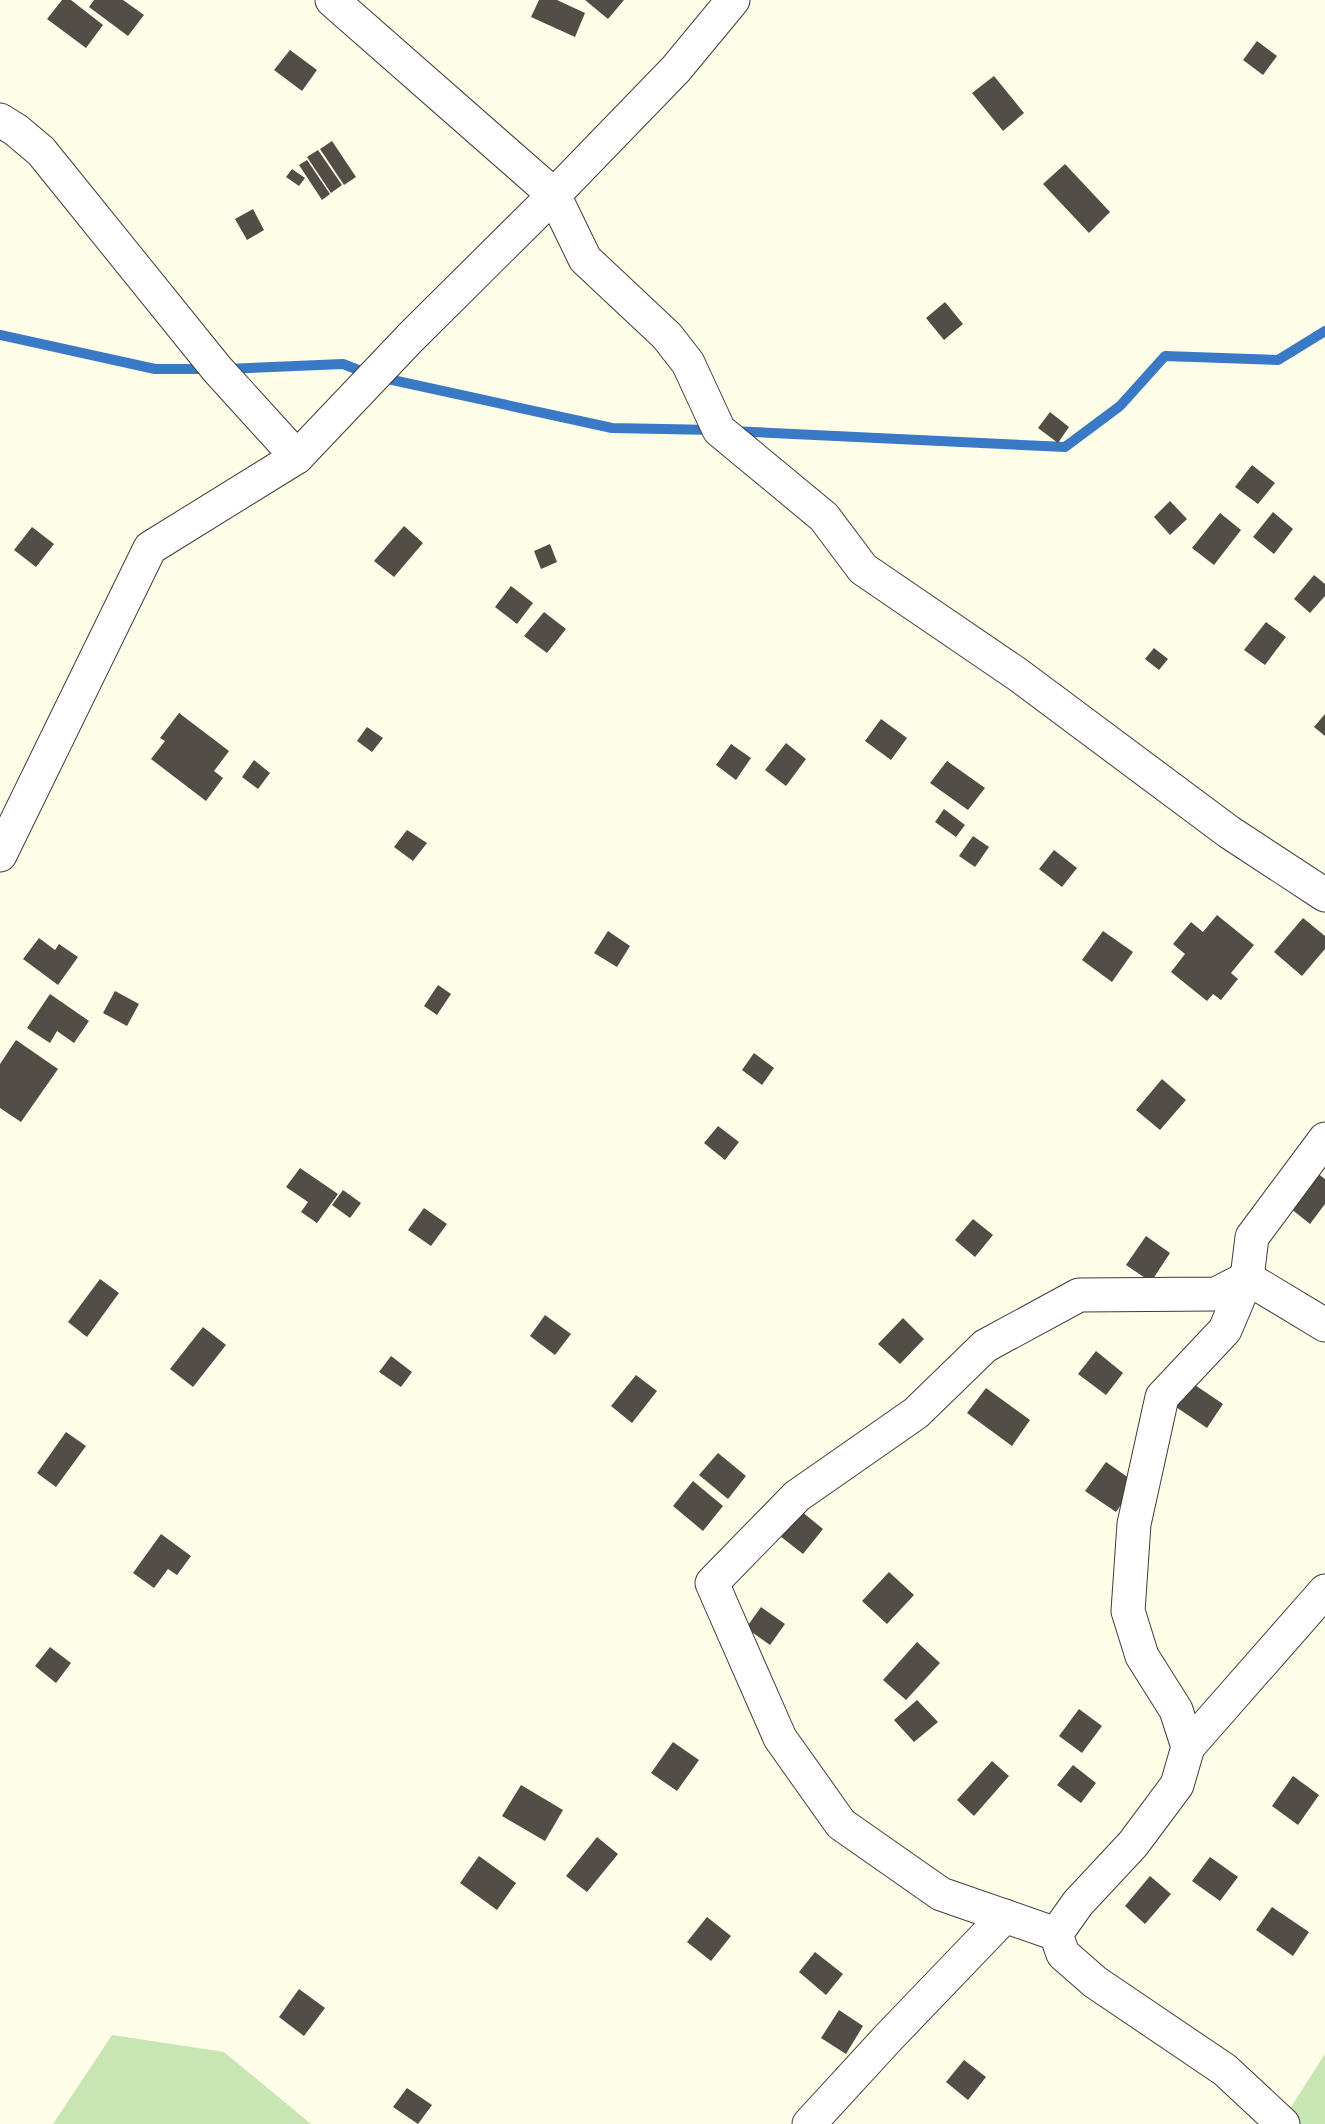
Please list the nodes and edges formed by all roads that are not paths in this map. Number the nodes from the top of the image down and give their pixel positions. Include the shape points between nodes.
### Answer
1 (332, 0) edge
2 (733, 0) edge
3 (0, 120) edge
4 (554, 195) junction
5 (297, 457) junction
6 (0, 855) edge
7 (1325, 895) edge
8 (1325, 1139) edge
9 (1247, 1278) junction
10 (1325, 1325) edge
11 (1325, 1591) edge
12 (1188, 1747) junction
13 (1005, 1917) junction
14 (1056, 1934) junction
15 (809, 2124) edge
16 (1283, 2124) edge

1 - 4 street
2 - 4 street via 676,69
3 - 5 street via 41,151 217,369
4 - 5 street
4 - 7 street via 585,259 667,336 688,363 719,430 824,517 863,569 1017,674 1229,832
5 - 6 street via 150,548
8 - 9 street via 1252,1237
9 - 10 street
9 - 12 street via 1225,1330 1162,1397 1134,1524 1128,1611 1142,1656 1176,1710
9 - 13 street via 1216,1294 1079,1295 985,1346 916,1413 797,1496 712,1583 780,1738 841,1824 941,1894
11 - 12 street
12 - 14 street via 1178,1785
13 - 14 street
13 - 15 street
14 - 16 street via 1063,1954 1095,1982 1225,2070

